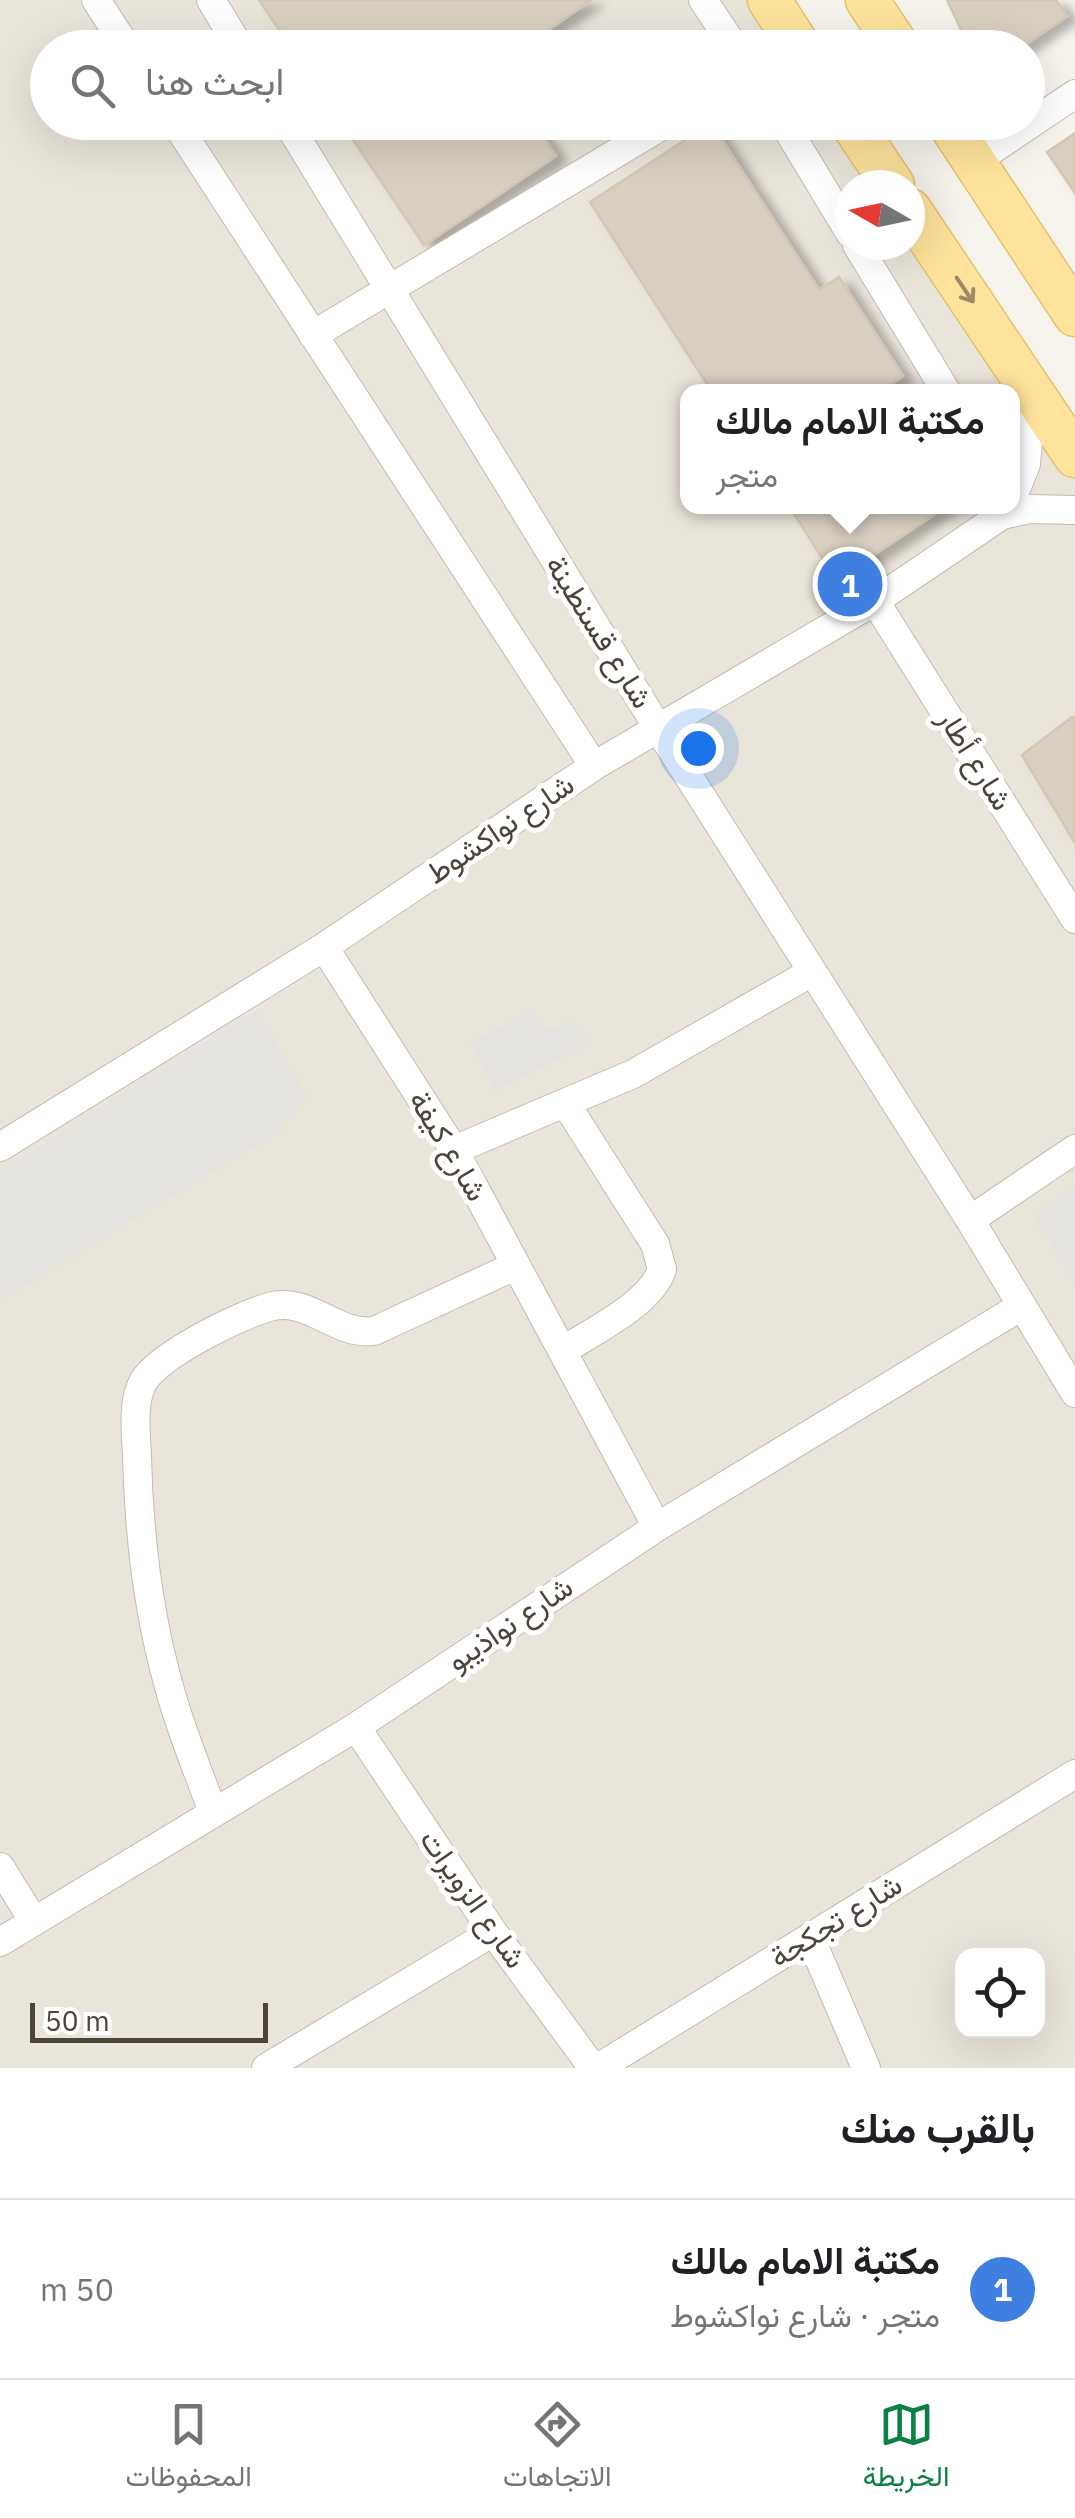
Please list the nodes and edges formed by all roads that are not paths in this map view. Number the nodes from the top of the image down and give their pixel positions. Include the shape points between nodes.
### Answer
1 (96, 0) edge
2 (211, 0) edge
3 (703, 0) edge
4 (769, 0) edge
5 (867, 0) edge
6 (115, 30) edge
7 (229, 30) edge
8 (723, 30) edge
9 (787, 30) edge
10 (886, 30) edge
11 (1075, 94) edge
12 (1045, 114) edge
13 (187, 140) edge
14 (297, 140) edge
15 (638, 140) edge
16 (793, 140) edge
17 (863, 140) edge
18 (960, 140) edge
19 (1007, 140) edge
20 (974, 162) junction
21 (883, 170) edge
22 (835, 209) edge
23 (925, 232) edge
24 (866, 260) edge
25 (389, 289) junction
26 (1071, 301) edge
27 (312, 335) junction
28 (942, 384) edge
29 (1033, 390) junction
30 (1075, 456) edge
31 (1020, 478) edge
32 (1020, 508) edge
33 (1075, 510) edge
34 (998, 514) edge
35 (875, 601) junction
36 (658, 728) junction
37 (594, 766) junction
38 (1075, 919) edge
39 (324, 946) junction
40 (812, 972) junction
41 (566, 1104) junction
42 (0, 1147) edge
43 (1075, 1148) edge
44 (454, 1150) junction
45 (970, 1220) junction
46 (516, 1266) junction
47 (1020, 1307) junction
48 (564, 1350) junction
49 (1075, 1393) edge
50 (657, 1527) junction
51 (356, 1727) junction
52 (1074, 1775) edge
53 (213, 1812) junction
54 (0, 1867) edge
55 (33, 1920) junction
56 (493, 1932) junction
57 (810, 1937) junction
58 (0, 1942) edge
59 (266, 2068) edge
60 (596, 2068) edge
61 (866, 2068) edge

1 - 6 street
2 - 7 street
3 - 8 street
4 - 9 main road
5 - 10 main road
11 - 12 street
13 - 27 street
14 - 25 street, شارع قسنطينة
15 - 25 street
16 - 22 street
17 - 21 main road
18 - 20 main road
19 - 20 street
20 - 26 main road
23 -> 29 main road
24 - 28 street
25 - 27 street
25 - 36 street, شارع قسنطينة
27 - 37 street
29 - 30 main road
29 - 31 street
32 - 33 street
34 - 35 street, شارع نواكشوط
35 - 36 street, شارع نواكشوط
35 - 38 street, شارع أطار
36 - 37 street, شارع نواكشوط
36 - 40 street, شارع قسنطينة
37 - 39 street, شارع نواكشوط
39 - 42 street, شارع نواكشوط
39 - 44 street, شارع كيفة
40 - 41 street via 678,1051
40 - 45 street, شارع قسنطينة
41 - 44 street
41 - 48 street via 655,1244 662,1270 653,1289
43 - 45 street
44 - 46 street, شارع كيفة
45 - 47 street, شارع قسنطينة
46 - 48 street, شارع كيفة
46 - 53 street via 374,1331 352,1330 300,1307 268,1307 168,1355 142,1383 137,1460 148,1584 170,1692
47 - 49 street, شارع قسنطينة
47 - 50 street, شارع نواذيبو
48 - 50 street, شارع كيفة
50 - 51 street, شارع نواذيبو
51 - 53 street, شارع نواذيبو
51 - 56 street, شارع الزويرات
52 - 57 street, شارع تجكجة
53 - 55 street, شارع نواذيبو
54 - 55 street
55 - 58 street, شارع نواذيبو
56 - 59 street
56 - 60 street, شارع الزويرات
57 - 60 street, شارع تجكجة
57 - 61 street

